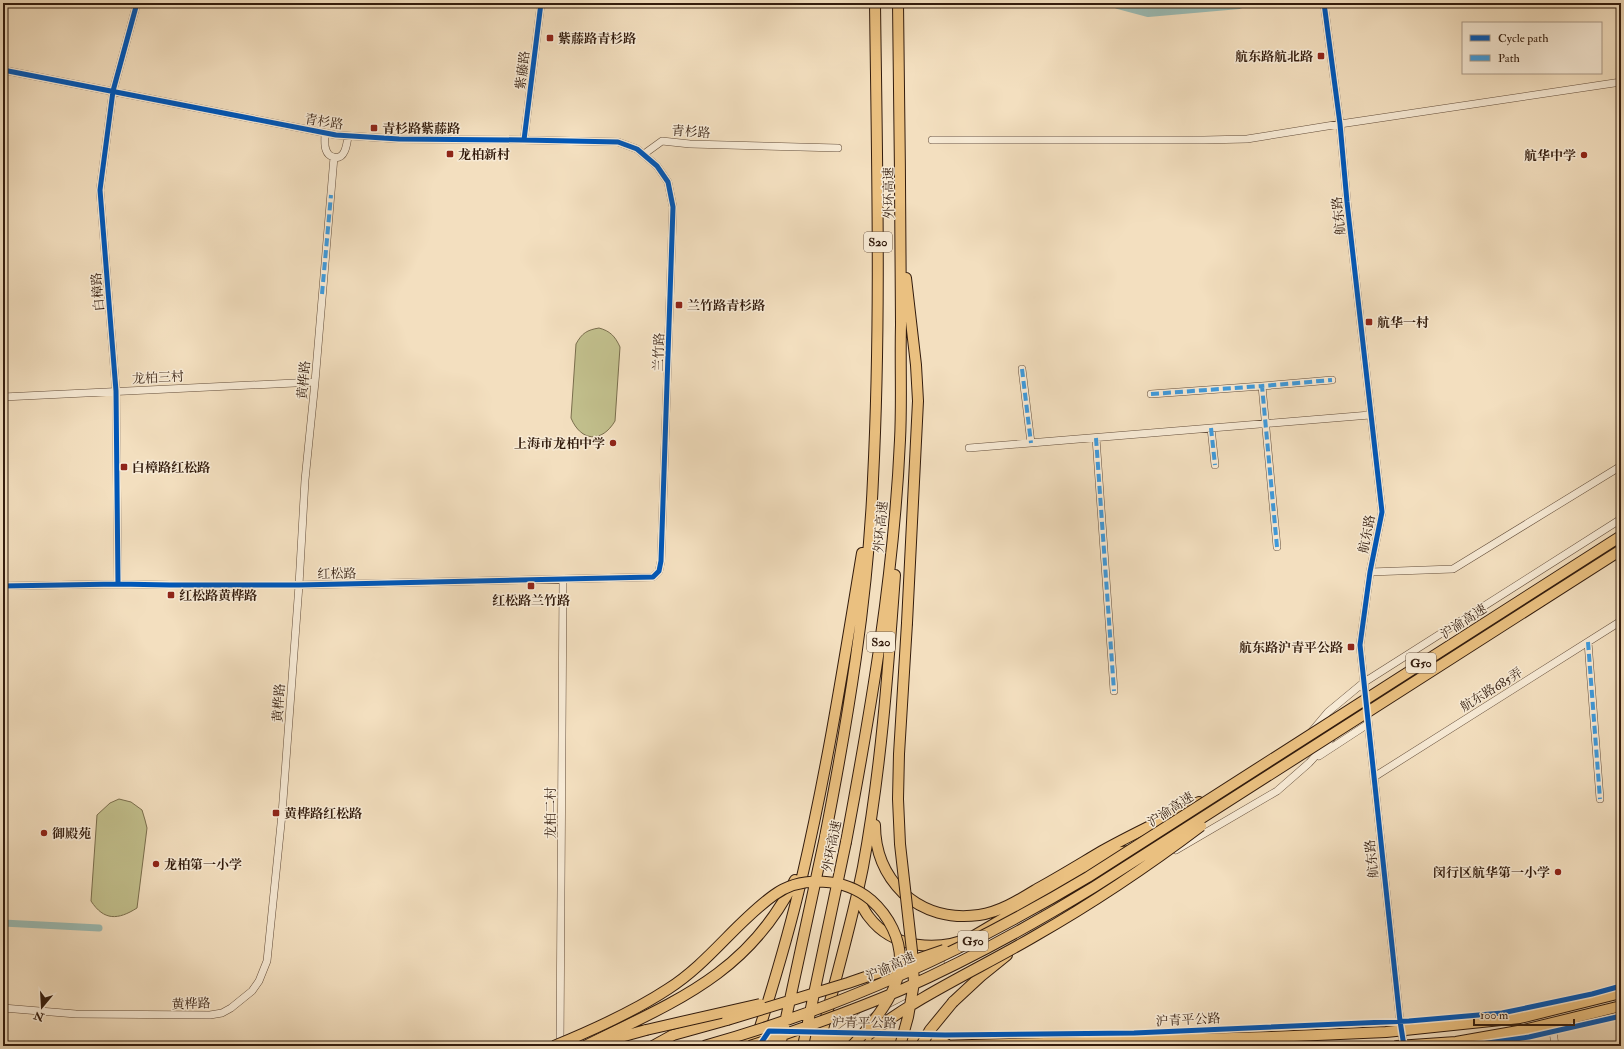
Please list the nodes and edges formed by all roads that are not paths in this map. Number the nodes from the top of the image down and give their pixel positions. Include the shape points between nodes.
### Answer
1 (137, 3) edge
2 (541, 3) edge
3 (875, 3) edge
4 (898, 3) edge
5 (1324, 3) edge
6 (3, 70) edge
7 (1621, 82) edge
8 (113, 91) junction
9 (1340, 124) junction
10 (325, 133) junction
11 (348, 136) junction
12 (524, 140) junction
13 (932, 140) dead end
14 (838, 148) dead end
15 (644, 154) junction
16 (334, 157) junction
17 (901, 242) junction
18 (1022, 369) dead end
19 (1332, 380) dead end
20 (315, 382) junction
21 (1262, 386) junction
22 (116, 391) junction
23 (1151, 394) dead end
24 (3, 397) edge
25 (1370, 415) junction
26 (1266, 424) junction
27 (1211, 428) junction
28 (1096, 438) junction
29 (900, 439) junction
30 (1031, 443) junction
31 (969, 448) dead end
32 (1215, 465) dead end
33 (1621, 466) edge
34 (873, 480) junction
35 (1621, 519) edge
36 (1621, 536) edge
37 (1621, 544) edge
38 (1277, 546) dead end
39 (1621, 550) edge
40 (662, 561) joint
41 (1370, 572) junction
42 (564, 580) junction
43 (118, 584) junction
44 (299, 584) junction
45 (3, 586) edge
46 (1621, 621) edge
47 (1588, 642) junction
48 (1363, 683) junction
49 (1114, 691) dead end
50 (1367, 710) junction
51 (1368, 724) junction
52 (879, 758) junction
53 (1309, 763) junction
54 (1374, 777) junction
55 (1259, 782) junction
56 (1221, 791) junction
57 (1600, 799) dead end
58 (813, 832) junction
59 (1138, 849) junction
60 (857, 896) junction
61 (987, 934) junction
62 (1034, 937) junction
63 (848, 983) junction
64 (1621, 993) edge
65 (1621, 1006) edge
66 (3, 1008) edge
67 (908, 1017) junction
68 (1552, 1023) junction
69 (802, 1029) junction
70 (1401, 1031) junction
71 (837, 1038) junction
72 (756, 1043) edge
73 (822, 1044) edge
74 (554, 1046) edge
75 (560, 1046) edge
76 (585, 1046) edge
77 (593, 1046) edge
78 (653, 1046) edge
79 (704, 1046) edge
80 (726, 1046) edge
81 (750, 1046) edge
82 (780, 1046) edge
83 (803, 1046) edge
84 (853, 1046) edge
85 (895, 1046) edge
86 (900, 1046) edge
87 (921, 1046) edge
88 (936, 1046) edge
89 (949, 1046) edge
90 (1397, 1046) edge
91 (1404, 1046) edge
92 (1555, 1046) edge

1 - 8 street, 白樟路
2 - 12 street, 紫藤路
3 - 34 highway, 外环高速 / S20 via 878,249
4 - 17 highway, 外环高速 / S20
5 - 9 street, 航东路
6 - 8 street, 青杉路
7 - 9 street
8 - 10 street, 青杉路
8 - 22 street, 白樟路 via 100,190
9 - 13 street via 1247,139
9 - 25 street, 航东路
10 - 11 street, 青杉路
10 - 16 street via 326,150
11 - 12 street, 青杉路
11 - 16 street via 345,151 341,156
12 - 15 street, 青杉路 via 611,141 631,146
14 - 15 street, 青杉路 via 662,141
15 - 40 street, 兰竹路 via 665,177 674,206
16 - 20 street, 黄桦路
17 - 29 highway, 外环高速 / S20
17 - 67 highway, bridge via 913,326 918,401 898,754 900,844 913,977
18 - 30 street
19 - 21 street
20 - 22 street, 龙柏三村
20 - 44 street, 黄桦路 via 304,480
21 - 23 street
21 - 26 street
22 - 24 street, 龙柏三村
22 - 43 street, 白樟路
25 - 26 street
25 - 41 street, 航东路 via 1382,512
26 - 27 street
26 - 38 street
27 - 28 street
27 - 32 street
28 - 30 street
28 - 49 street
29 - 52 highway via 897,541
29 - 83 highway, 外环高速 / S20, bridge via 881,641 846,842
30 - 31 street
33 - 41 street via 1453,568
34 - 58 highway via 840,686
34 - 82 highway, 外环高速 / S20, bridge via 866,569 842,748
35 - 48 street
36 - 56 highway, 沪渝高速 / G50, bridge
37 - 50 street
39 - 55 highway, 沪渝高速 / G50, bridge
40 - 42 street, 红松路 via 659,572 650,578
41 - 48 street, 航东路 via 1360,645
42 - 44 street, 红松路
42 - 75 street, 龙柏二村
43 - 44 street, 红松路
43 - 45 street, 红松路
44 - 66 street, 黄桦路 via 282,814 267,961 259,981 252,991 231,1008 210,1015 76,1014
46 - 47 street, 航东路685弄
47 - 54 street, 航东路685弄
47 - 57 street
48 - 50 street, 航东路
48 - 59 street via 1328,712 1302,741 1232,791
50 - 51 street, 航东路
50 - 53 street via 1342,727
51 - 53 street
51 - 54 street, 航东路
52 - 56 highway, bridge via 875,839 879,857 887,872 896,886 911,900 930,910 965,916 980,915 1013,903 1126,838
52 - 60 highway
53 - 71 street via 1277,791 992,958
54 - 70 street, 航东路
55 - 62 highway, bridge via 1124,882
55 - 69 highway, 沪渝高速 / G50, bridge via 1094,887 999,942 901,990
56 - 61 highway, 沪渝高速 / G50, bridge via 1088,877
58 - 72 highway
58 - 76 highway via 786,899 758,938 744,952 726,968 681,998
59 - 60 highway via 1114,854 972,937 944,946 908,943 891,937 869,917
59 - 71 street via 1012,927 900,988
60 - 73 highway
61 - 63 highway, bridge
61 - 79 highway, 沪渝高速 / G50, bridge via 850,998
62 - 84 highway, bridge via 912,1005
62 - 87 highway, bridge via 1008,954 953,1002 930,1030
63 - 77 highway, bridge via 646,1030
63 - 78 highway, bridge via 673,1035
64 - 70 highway, 沪青平公路 via 1520,1018
65 - 68 highway
67 - 85 highway, bridge
67 - 86 highway, bridge
68 - 91 highway via 1456,1042
68 - 92 street
69 - 72 highway, bridge
69 - 81 highway, 沪渝高速 / G50, bridge
70 - 89 highway, 沪青平公路
70 - 91 street, 航东路
71 - 73 highway
71 - 89 highway via 932,1039
72 - 73 main road
72 - 80 main road
74 - 84 highway, bridge via 629,1012 669,988 704,961 757,908 776,894 795,885 831,882 851,887 867,897 885,914 900,952 900,965 885,1005
88 - 89 highway, 沪青平公路
90 - 91 highway

